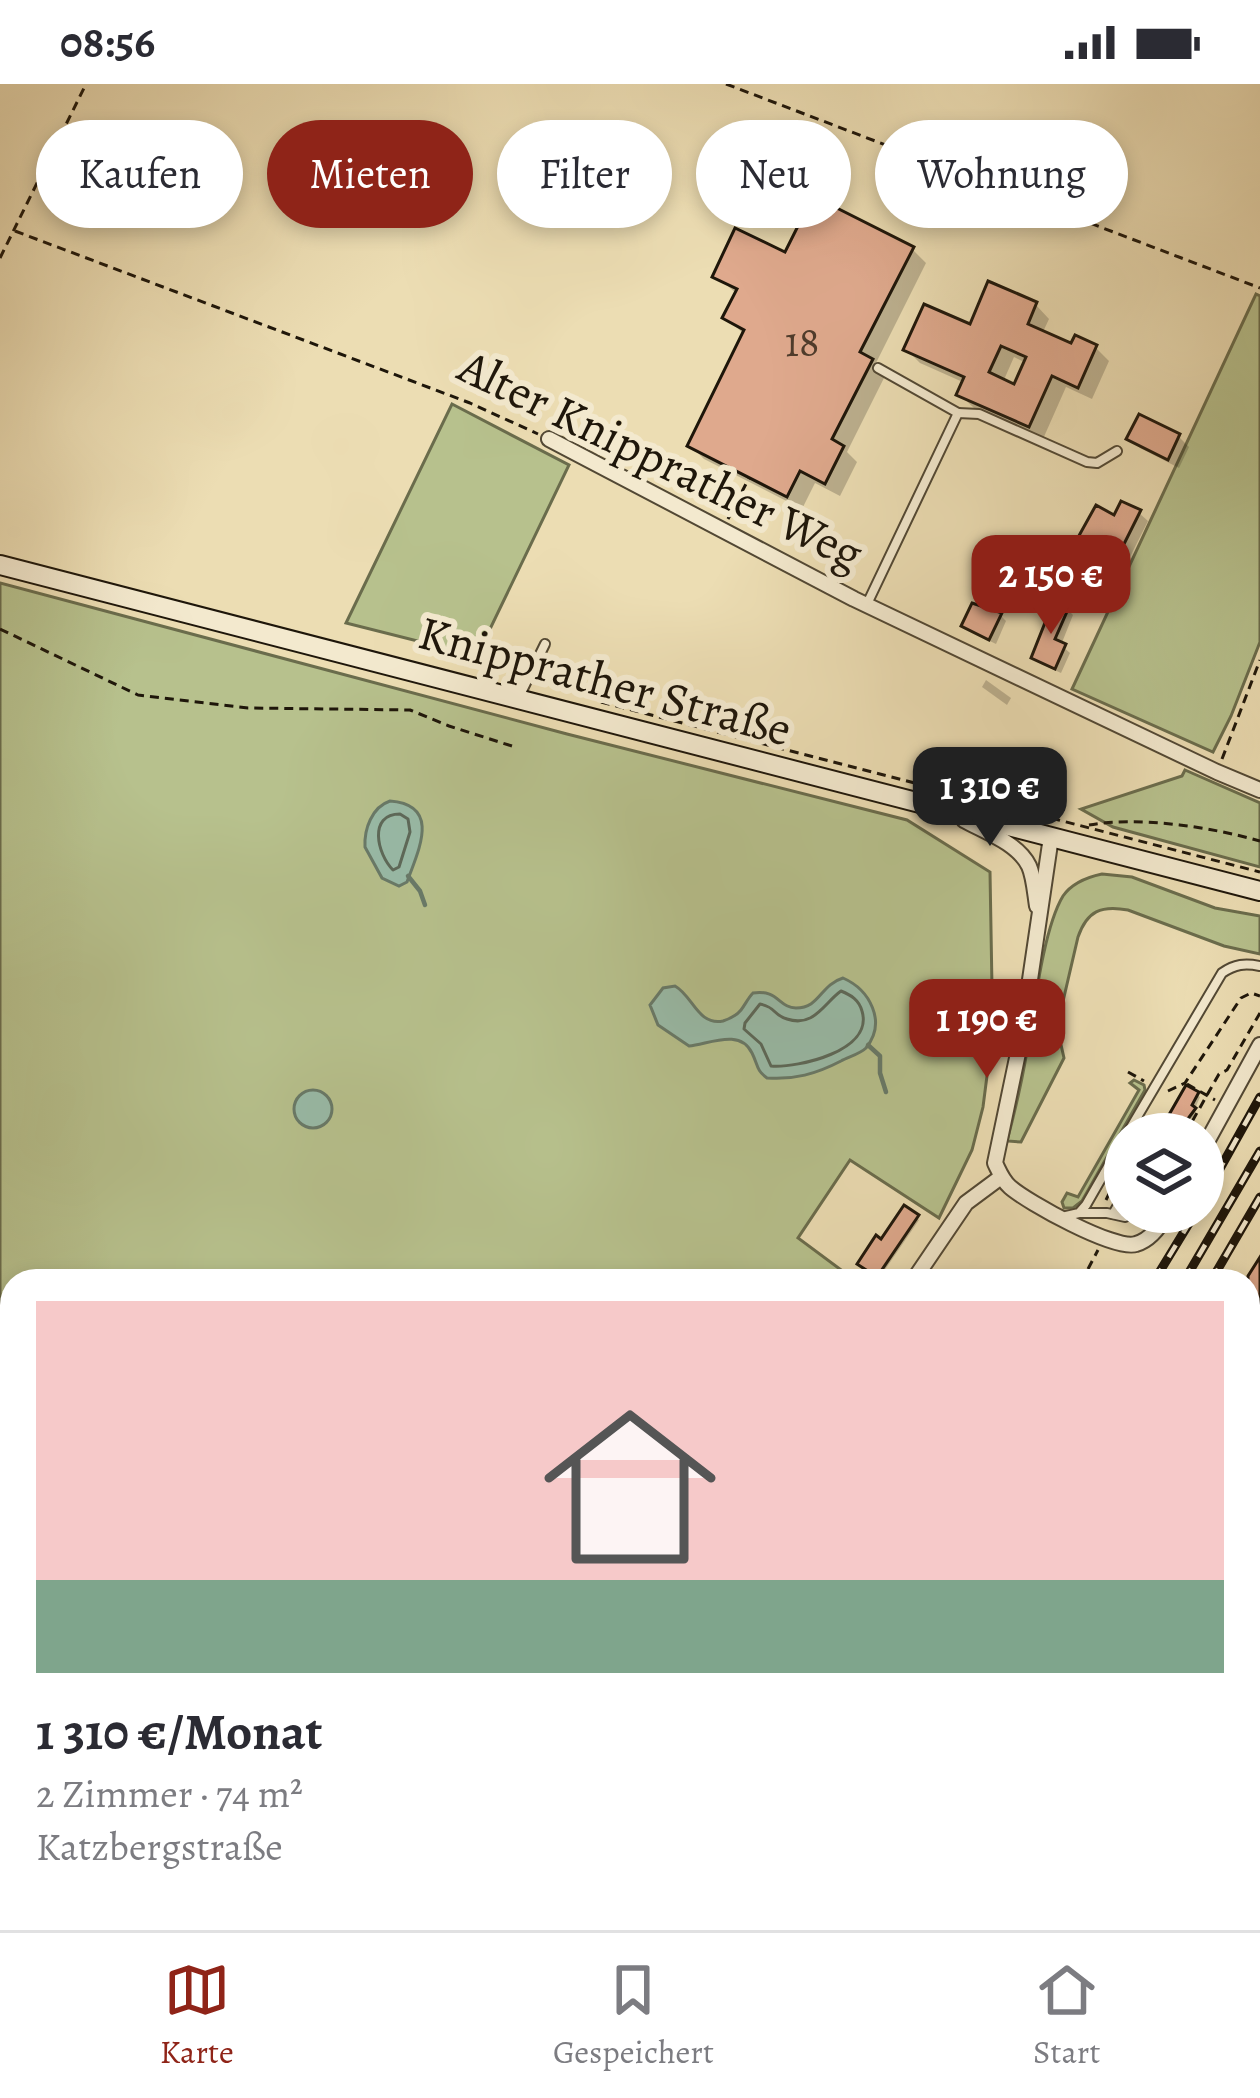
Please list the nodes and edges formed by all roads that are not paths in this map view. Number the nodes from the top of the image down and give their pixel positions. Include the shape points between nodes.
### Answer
1 (878, 368) dead end
2 (958, 413) junction
3 (549, 439) road end
4 (1117, 451) dead end
5 (0, 565) edge
6 (866, 605) junction
7 (545, 644) dead end
8 (518, 699) junction
9 (1260, 790) edge
10 (943, 809) junction
11 (1051, 837) junction
12 (1260, 891) edge
13 (1039, 917) junction
14 (1260, 966) edge
15 (1260, 1045) edge
16 (1139, 1113) edge
17 (1223, 1113) edge
18 (1104, 1172) edge
19 (1001, 1177) junction
20 (1079, 1213) junction
21 (1104, 1214) edge
22 (1058, 1216) junction
23 (1152, 1233) edge
24 (921, 1269) edge

1 - 2 lane
2 - 4 lane via 979,414 1087,462
2 - 6 lane
3 - 6 street, Alter Knipprather Weg
5 - 8 main road, Knipprather Straße
6 - 9 street, Alter Knipprather Weg
7 - 8 lane
8 - 10 main road, Knipprather Straße
10 - 11 main road, Knipprather Straße
10 - 13 street via 1021,855
11 - 12 main road, Knipprather Straße
11 - 13 street
13 - 19 street via 997,1144
14 - 16 lane via 1222,973
15 - 17 street
18 - 20 lane
19 - 22 street
19 - 24 street via 966,1203
20 - 21 lane
20 - 22 lane
22 - 23 street via 1126,1246

